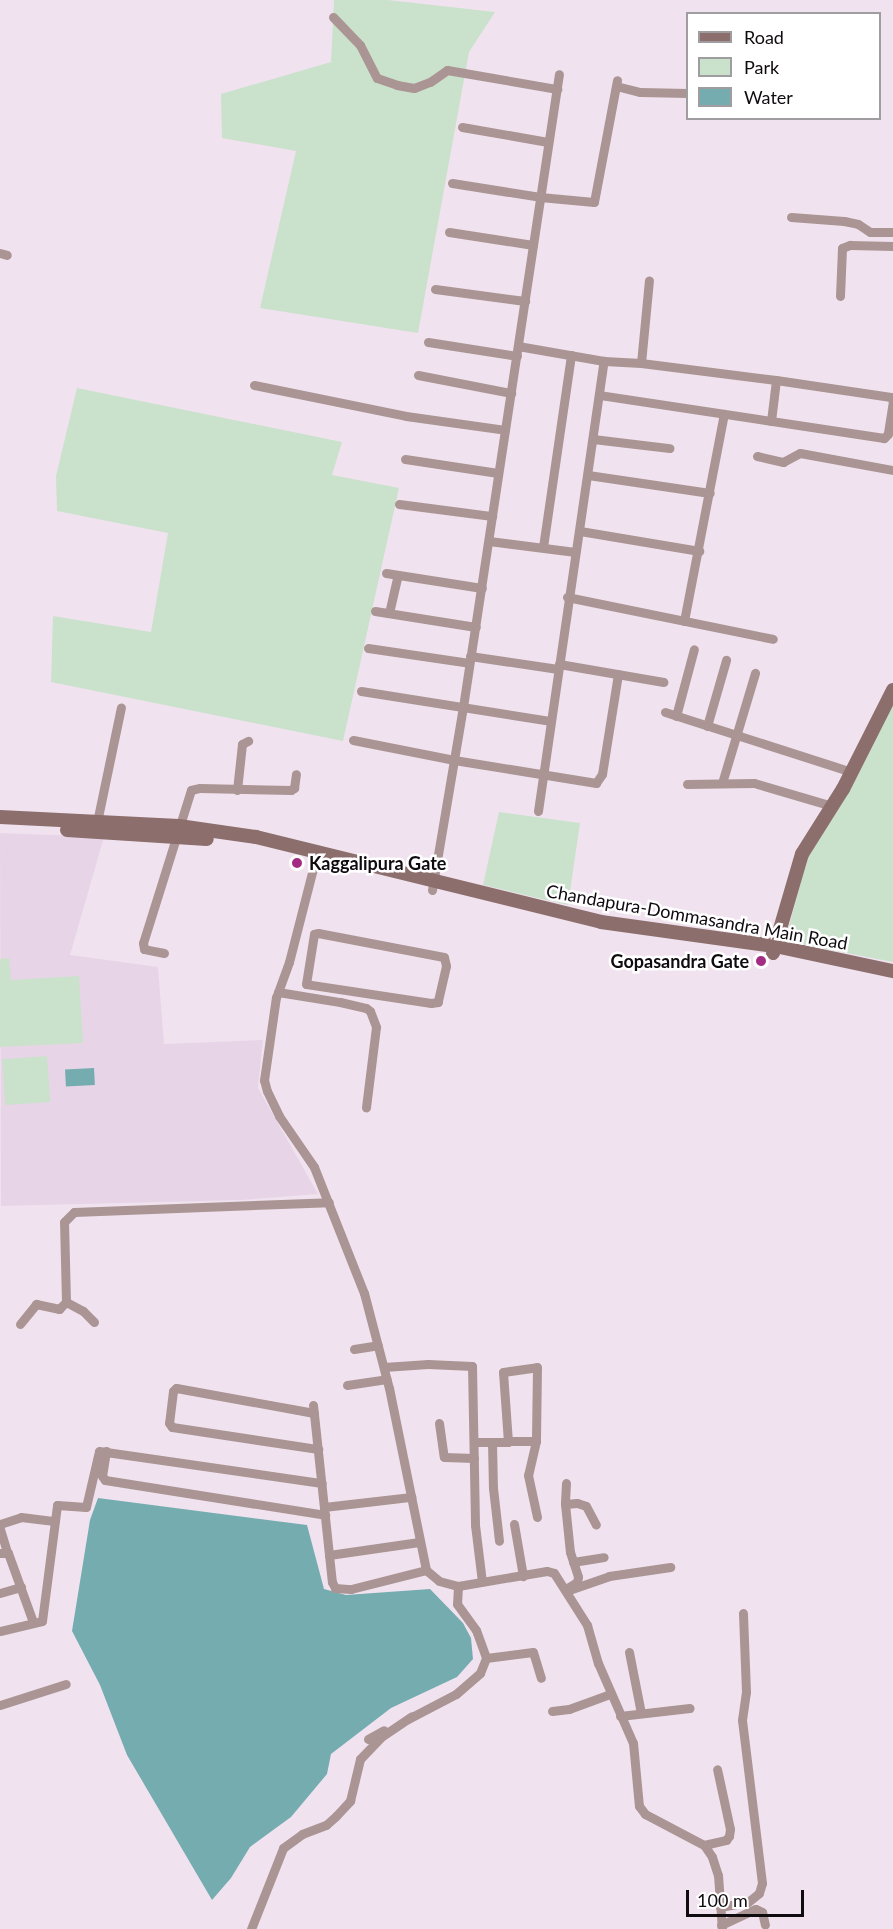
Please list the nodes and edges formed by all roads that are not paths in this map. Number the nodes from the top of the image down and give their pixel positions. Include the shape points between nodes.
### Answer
1 (333, 17) dead end
2 (559, 74) dead end
3 (557, 89) junction
4 (686, 93) edge
5 (462, 126) dead end
6 (548, 142) junction
7 (452, 183) dead end
8 (540, 197) junction
9 (791, 217) dead end
10 (449, 232) dead end
11 (893, 232) edge
12 (533, 245) junction
13 (893, 246) edge
14 (649, 280) dead end
15 (435, 289) dead end
16 (840, 296) dead end
17 (525, 301) junction
18 (428, 342) dead end
19 (518, 351) junction
20 (571, 355) junction
21 (604, 361) junction
22 (641, 363) junction
23 (418, 375) dead end
24 (776, 380) junction
25 (254, 385) dead end
26 (511, 393) junction
27 (600, 395) junction
28 (724, 414) junction
29 (771, 421) junction
30 (505, 430) junction
31 (593, 439) junction
32 (669, 447) dead end
33 (757, 456) dead end
34 (405, 459) dead end
35 (893, 470) edge
36 (498, 473) junction
37 (588, 475) junction
38 (710, 493) junction
39 (399, 504) dead end
40 (492, 516) junction
41 (580, 531) junction
42 (489, 541) junction
43 (543, 547) junction
44 (699, 551) junction
45 (575, 552) junction
46 (386, 573) dead end
47 (398, 575) junction
48 (482, 588) junction
49 (567, 597) junction
50 (375, 611) dead end
51 (389, 613) junction
52 (684, 621) junction
53 (476, 627) junction
54 (773, 639) dead end
55 (368, 648) dead end
56 (693, 649) dead end
57 (470, 660) junction
58 (726, 660) dead end
59 (558, 666) junction
60 (754, 672) dead end
61 (618, 674) junction
62 (663, 682) dead end
63 (893, 690) edge
64 (362, 691) dead end
65 (463, 706) junction
66 (122, 707) dead end
67 (664, 712) dead end
68 (676, 716) junction
69 (550, 721) junction
70 (707, 726) junction
71 (737, 735) junction
72 (353, 740) dead end
73 (248, 741) dead end
74 (453, 760) junction
75 (852, 772) junction
76 (296, 774) dead end
77 (543, 776) junction
78 (722, 783) junction
79 (687, 784) dead end
80 (237, 790) junction
81 (832, 806) junction
82 (538, 811) dead end
83 (0, 818) edge
84 (97, 822) junction
85 (0, 827) edge
86 (177, 831) junction
87 (316, 857) junction
88 (432, 886) junction
89 (774, 951) junction
90 (164, 953) dead end
91 (291, 954) junction
92 (309, 956) junction
93 (893, 971) edge
94 (893, 980) edge
95 (278, 992) junction
96 (366, 1107) dead end
97 (329, 1202) junction
98 (66, 1302) junction
99 (94, 1322) dead end
100 (20, 1324) dead end
101 (378, 1345) junction
102 (354, 1349) dead end
103 (384, 1367) junction
104 (387, 1379) junction
105 (347, 1385) dead end
106 (439, 1423) dead end
107 (508, 1441) junction
108 (536, 1441) junction
109 (474, 1442) junction
110 (492, 1442) junction
111 (318, 1449) junction
112 (106, 1451) junction
113 (474, 1458) junction
114 (566, 1483) dead end
115 (322, 1484) junction
116 (411, 1497) junction
117 (565, 1504) junction
118 (325, 1511) junction
119 (537, 1517) dead end
120 (55, 1521) junction
121 (0, 1524) edge
122 (514, 1524) dead end
123 (596, 1524) dead end
124 (0, 1529) edge
125 (499, 1541) dead end
126 (419, 1542) junction
127 (4, 1552) edge
128 (329, 1555) junction
129 (604, 1557) dead end
130 (573, 1562) junction
131 (670, 1567) dead end
132 (426, 1570) junction
133 (523, 1576) junction
134 (482, 1582) junction
135 (458, 1586) junction
136 (21, 1587) junction
137 (567, 1590) junction
138 (0, 1593) edge
139 (743, 1613) dead end
140 (33, 1622) junction
141 (0, 1631) edge
142 (629, 1652) dead end
143 (486, 1658) junction
144 (541, 1678) dead end
145 (66, 1684) dead end
146 (610, 1694) junction
147 (0, 1706) edge
148 (690, 1708) dead end
149 (552, 1711) dead end
150 (641, 1713) junction
151 (412, 1716) junction
152 (620, 1716) junction
153 (368, 1739) dead end
154 (717, 1769) dead end
155 (704, 1845) junction
156 (720, 1907) junction
157 (765, 1925) dead end
158 (721, 1927) edge
159 (250, 1929) edge

1 - 3 street via 360,45 377,78 397,86 414,88 447,70
2 - 3 street
3 - 6 street
4 - 8 street via 640,92 616,83 596,200 591,203
5 - 6 street
6 - 8 street
7 - 8 street
8 - 12 street
9 - 11 street via 844,221 870,232
10 - 12 street
12 - 17 street
13 - 16 street via 842,248
14 - 22 street
15 - 17 street
17 - 19 street
18 - 19 street
19 - 20 street
19 - 26 street
20 - 21 street
20 - 43 street
21 - 22 street
21 - 27 street
22 - 24 street
23 - 26 street
24 - 29 street
24 - 29 street via 891,397 893,401 884,438
25 - 30 street via 406,416
26 - 30 street
27 - 28 street
27 - 31 street
28 - 29 street
28 - 38 street
30 - 36 street
31 - 32 street
31 - 37 street
33 - 35 street via 783,462 800,453
34 - 36 street
36 - 40 street
37 - 38 street
37 - 41 street
38 - 44 street
39 - 40 street
40 - 42 street
41 - 44 street
41 - 45 street
42 - 43 street
42 - 48 street
43 - 45 street
44 - 52 street
45 - 49 street
46 - 47 street
47 - 48 street
47 - 51 street
48 - 53 street
49 - 52 street
49 - 59 street
50 - 51 street
51 - 53 street
52 - 54 street
53 - 57 street
55 - 57 street
56 - 68 street
57 - 59 street
57 - 65 street
58 - 70 street
59 - 61 street
59 - 69 street
60 - 71 street
61 - 62 street
61 - 77 street via 602,774 596,783
63 - 75 main road
64 - 65 street
65 - 69 street
65 - 74 street
66 - 84 street
67 - 68 street
68 - 70 street
69 - 77 street
70 - 71 street
71 - 75 street
71 - 78 street
72 - 74 street
73 - 80 street via 242,744
74 - 77 street
74 - 88 street
75 - 81 main road
76 - 80 street via 291,790
77 - 82 street
78 - 79 street
78 - 81 street via 754,783
80 - 86 street via 191,790
81 - 89 main road via 802,854
83 - 84 main road, Chandapura-Dommasandra Main Road
84 - 86 main road, Chandapura-Dommasandra Main Road
85 - 86 main road, Chandapura-Dommasandra Main Road
86 - 87 main road, Chandapura-Dommasandra Main Road
86 - 90 street via 143,947
87 - 88 main road, Chandapura-Dommasandra Main Road
87 - 91 street
88 - 89 main road, Chandapura-Dommasandra Main Road via 600,929
89 - 93 main road, Chandapura-Dommasandra Main Road
89 - 94 main road, Chandapura-Dommasandra Main Road
91 - 92 street
91 - 95 street
92 - 92 street via 314,934 318,933 444,957 446,966 438,1002 431,1003 309,985 305,980
95 - 96 street via 370,1011 376,1027
95 - 97 street via 264,1068 267,1091 314,1167
97 - 98 street via 74,1212 64,1222
97 - 101 street via 364,1293
98 - 99 street
98 - 100 street via 59,1309 36,1304
101 - 102 street
101 - 103 street
103 - 104 street
103 - 109 street via 472,1366
104 - 105 street
104 - 116 street
106 - 113 street via 444,1457
107 - 108 street
107 - 108 street via 503,1372 537,1367
107 - 110 street
108 - 119 street via 528,1475
109 - 110 street
109 - 113 street
110 - 125 street
111 - 111 street via 172,1427 169,1422 173,1391 176,1388 313,1409
111 - 115 street
112 - 115 street
112 - 118 street via 102,1476 105,1480
112 - 120 street via 98,1452 86,1507 61,1503 57,1505
113 - 134 street via 475,1525
114 - 117 street
115 - 118 street
116 - 118 street
116 - 126 street
117 - 123 street via 586,1506
117 - 130 street
118 - 128 street
120 - 121 street via 21,1517
120 - 140 street via 42,1621
122 - 133 street
124 - 127 street
126 - 128 street
126 - 132 street
127 - 136 street
128 - 132 street via 332,1582 340,1590
129 - 130 street
130 - 137 street via 578,1580
131 - 137 street via 609,1576
132 - 135 street via 439,1581
133 - 134 street
133 - 137 street via 551,1571
134 - 135 street
135 - 143 street via 457,1604 476,1630
136 - 138 street
136 - 140 street
137 - 146 street via 587,1625
139 - 156 street via 747,1692 742,1720 762,1883 759,1893 748,1902
140 - 141 street
142 - 150 street
143 - 144 street via 533,1652
143 - 151 street via 480,1673 456,1694
145 - 147 street
146 - 149 street
146 - 152 street
148 - 150 street
150 - 152 street
151 - 153 street
151 - 159 street via 381,1737 360,1759 350,1801 336,1816 283,1848
152 - 155 street via 633,1743 639,1806 645,1814
154 - 155 street via 729,1836
155 - 156 street via 718,1875
156 - 158 street
157 - 158 street via 762,1912 756,1910

